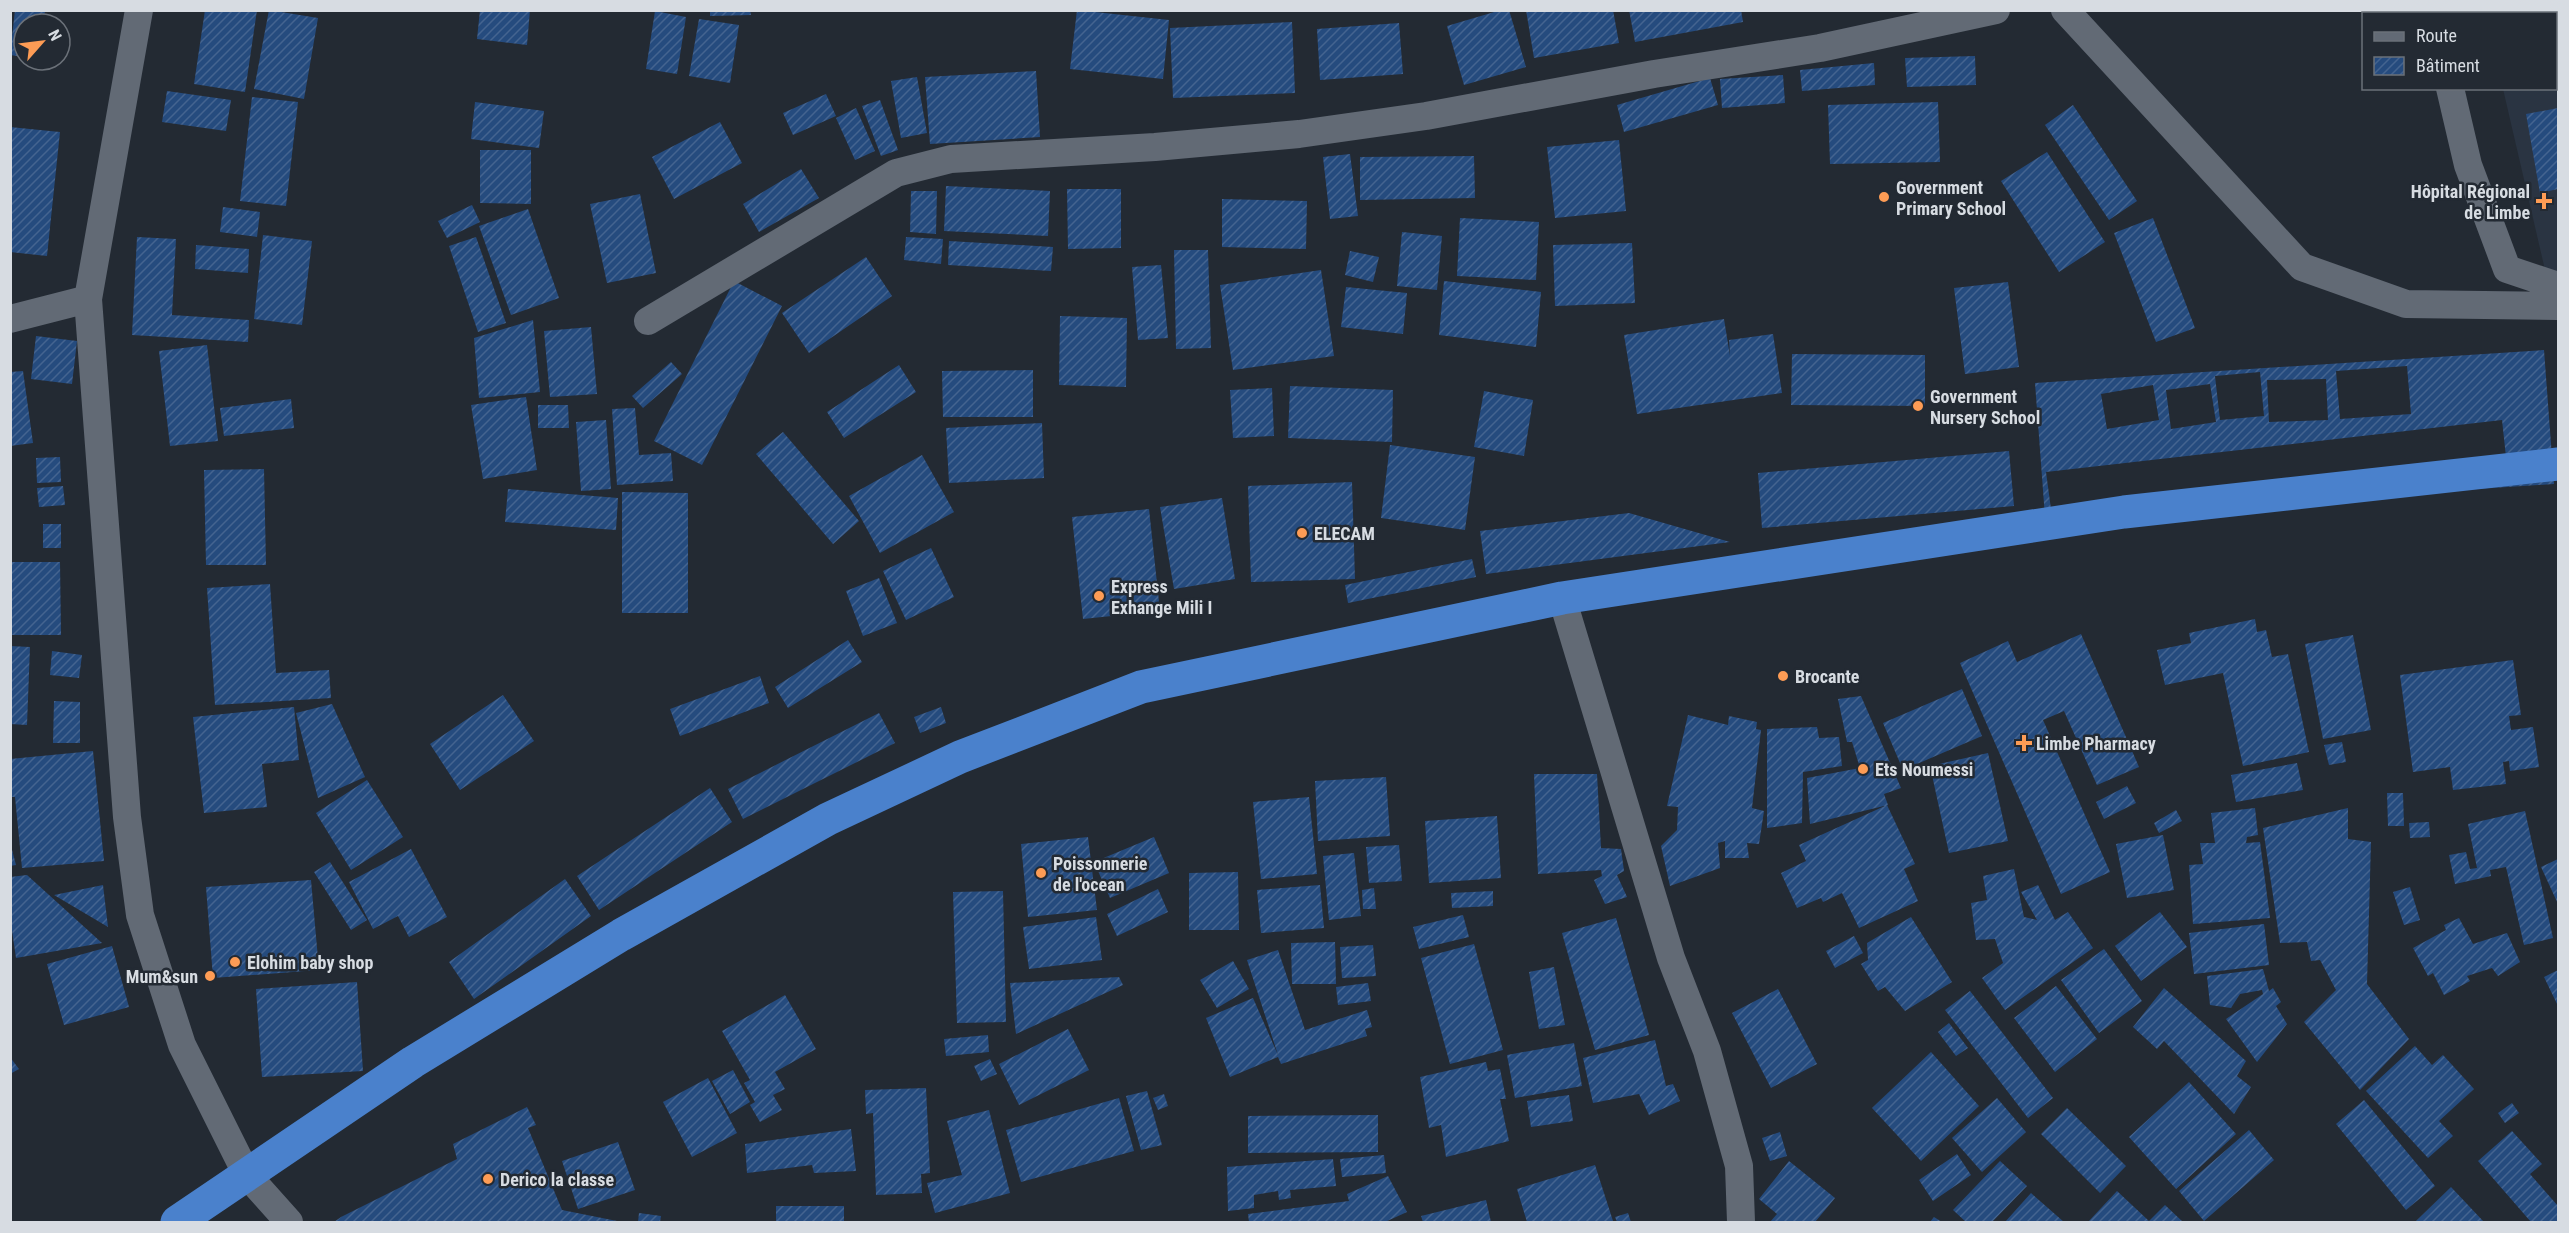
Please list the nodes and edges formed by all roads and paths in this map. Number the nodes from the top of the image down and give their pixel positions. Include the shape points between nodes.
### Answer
1 (139, 10) edge
2 (1996, 10) edge
3 (2065, 10) edge
4 (2450, 90) edge
5 (2559, 286) edge
6 (87, 299) junction
7 (2559, 306) edge
8 (10, 319) edge
9 (648, 321) dead end
10 (2559, 465) edge
11 (1562, 598) junction
12 (247, 1175) junction
13 (177, 1222) edge
14 (289, 1222) edge
15 (1741, 1222) edge

1 - 6 street
2 - 9 street via 1820,48 1310,132 1155,147 951,159 896,173
3 - 7 street via 2302,267 2406,304
4 - 5 street via 2468,165 2507,269
6 - 8 street
6 - 12 street via 127,817 140,915 182,1045
10 - 11 highway via 2124,512
11 - 12 highway via 1141,687 960,757 828,819 621,935 413,1062
11 - 15 street via 1671,958 1707,1051 1739,1166
12 - 13 highway
12 - 14 street

